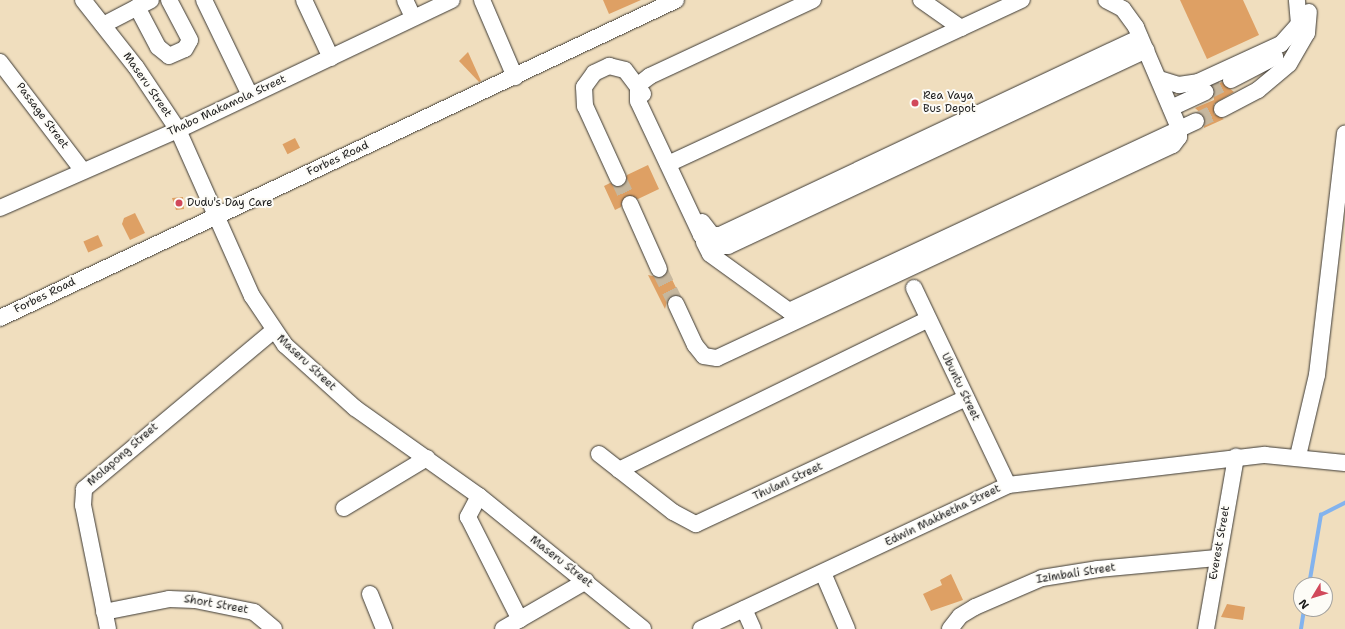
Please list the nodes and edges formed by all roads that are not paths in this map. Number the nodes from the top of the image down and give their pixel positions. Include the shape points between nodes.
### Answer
1 (84, 0) edge
2 (151, 0) edge
3 (169, 0) edge
4 (204, 0) edge
5 (304, 0) edge
6 (405, 0) edge
7 (452, 0) edge
8 (482, 0) edge
9 (676, 0) edge
10 (813, 0) edge
11 (922, 0) edge
12 (1022, 0) edge
13 (1106, 0) edge
14 (1297, 0) edge
15 (1307, 0) edge
16 (137, 7) junction
17 (413, 17) junction
18 (1299, 24) junction
19 (104, 25) junction
20 (961, 28) junction
21 (1143, 43) junction
22 (331, 58) junction
23 (0, 62) edge
24 (515, 76) junction
25 (1159, 79) junction
26 (1231, 80) tunnel mouth
27 (638, 85) junction
28 (1206, 92) tunnel mouth
29 (250, 95) junction
30 (1171, 108) junction
31 (1222, 109) tunnel mouth
32 (1196, 120) tunnel mouth
33 (1180, 128) junction
34 (178, 130) junction
35 (1345, 134) edge
36 (671, 162) junction
37 (83, 171) junction
38 (618, 178) tunnel mouth
39 (630, 204) tunnel mouth
40 (0, 208) edge
41 (215, 215) junction
42 (700, 235) junction
43 (659, 269) tunnel mouth
44 (914, 288) dead end
45 (676, 304) tunnel mouth
46 (0, 318) edge
47 (928, 319) junction
48 (273, 331) junction
49 (966, 398) junction
50 (599, 454) dead end
51 (1298, 456) junction
52 (1236, 457) junction
53 (427, 458) junction
54 (1345, 464) edge
55 (619, 470) junction
56 (1008, 485) junction
57 (479, 496) junction
58 (344, 508) dead end
59 (1216, 558) junction
60 (823, 573) junction
61 (586, 581) junction
62 (370, 594) dead end
63 (744, 608) junction
64 (104, 612) junction
65 (520, 620) junction
66 (108, 629) edge
67 (274, 629) edge
68 (384, 629) edge
69 (503, 629) edge
70 (643, 629) edge
71 (701, 629) edge
72 (754, 629) edge
73 (848, 629) edge
74 (950, 629) edge
75 (1206, 629) edge

1 - 19 street, Maseru Street
2 - 16 street
3 - 16 street via 190,40 185,49 169,56 158,47
4 - 29 street
5 - 22 street
6 - 17 street
7 - 17 street, Thabo Makamola Street
8 - 24 street
9 - 24 street, Forbes Road
10 - 27 street
11 - 20 street
12 - 20 street
13 - 21 street via 1132,18
14 - 18 street
15 - 31 street via 1307,33 1289,64 1258,90
16 - 19 street
17 - 22 street, Thabo Makamola Street
18 - 25 street via 1281,44 1198,82 1179,85
18 - 26 street via 1288,45 1274,58
19 - 34 street, Maseru Street
20 - 36 street
21 - 25 street
21 - 36 street via 720,235 706,230
21 - 42 street via 728,246 712,247
22 - 29 street, Thabo Makamola Street
23 - 37 street, Passage Street
24 - 41 street, Forbes Road
25 - 30 street
27 - 36 street via 638,102
27 - 38 street via 625,70 609,66 594,72 584,87 585,106
28 - 30 street
29 - 34 street, Thabo Makamola Street
30 - 33 street
32 - 33 street
33 - 42 street via 788,311 710,254
33 - 45 street via 1179,138 1174,145 717,358 704,356 695,345
34 - 37 street, Thabo Makamola Street
34 - 41 street, Maseru Street
35 - 51 street via 1317,375
36 - 42 street
37 - 40 street, Thabo Makamola Street
39 - 43 street
41 - 46 street, Forbes Road
41 - 48 street, Maseru Street via 222,236
44 - 47 street, Ubuntu Street
47 - 49 street, Ubuntu Street
47 - 55 street
48 - 53 street, Maseru Street via 355,408
48 - 64 street, Molapong Street via 84,489 83,509
49 - 55 street, Thulani Street via 696,524 676,515
49 - 56 street, Ubuntu Street
50 - 55 street, Thulani Street
51 - 52 street, Edwin Makhetha Street
51 - 54 street, Edwin Makhetha Street
52 - 56 street, Edwin Makhetha Street
52 - 59 street, Everest Street
53 - 57 street, Maseru Street
53 - 58 street
56 - 60 street, Edwin Makhetha Street
57 - 61 street, Maseru Street
57 - 65 street via 468,517
59 - 74 street, Izimbali Street via 1098,569 1042,578 975,607 960,616
59 - 75 street, Everest Street
60 - 63 street, Edwin Makhetha Street
60 - 73 street
61 - 65 street
61 - 70 street, Maseru Street
62 - 68 street
63 - 71 street, Edwin Makhetha Street
63 - 72 street
64 - 66 street, Molapong Street
64 - 67 street, Short Street via 169,599 195,600 254,612
65 - 69 street

